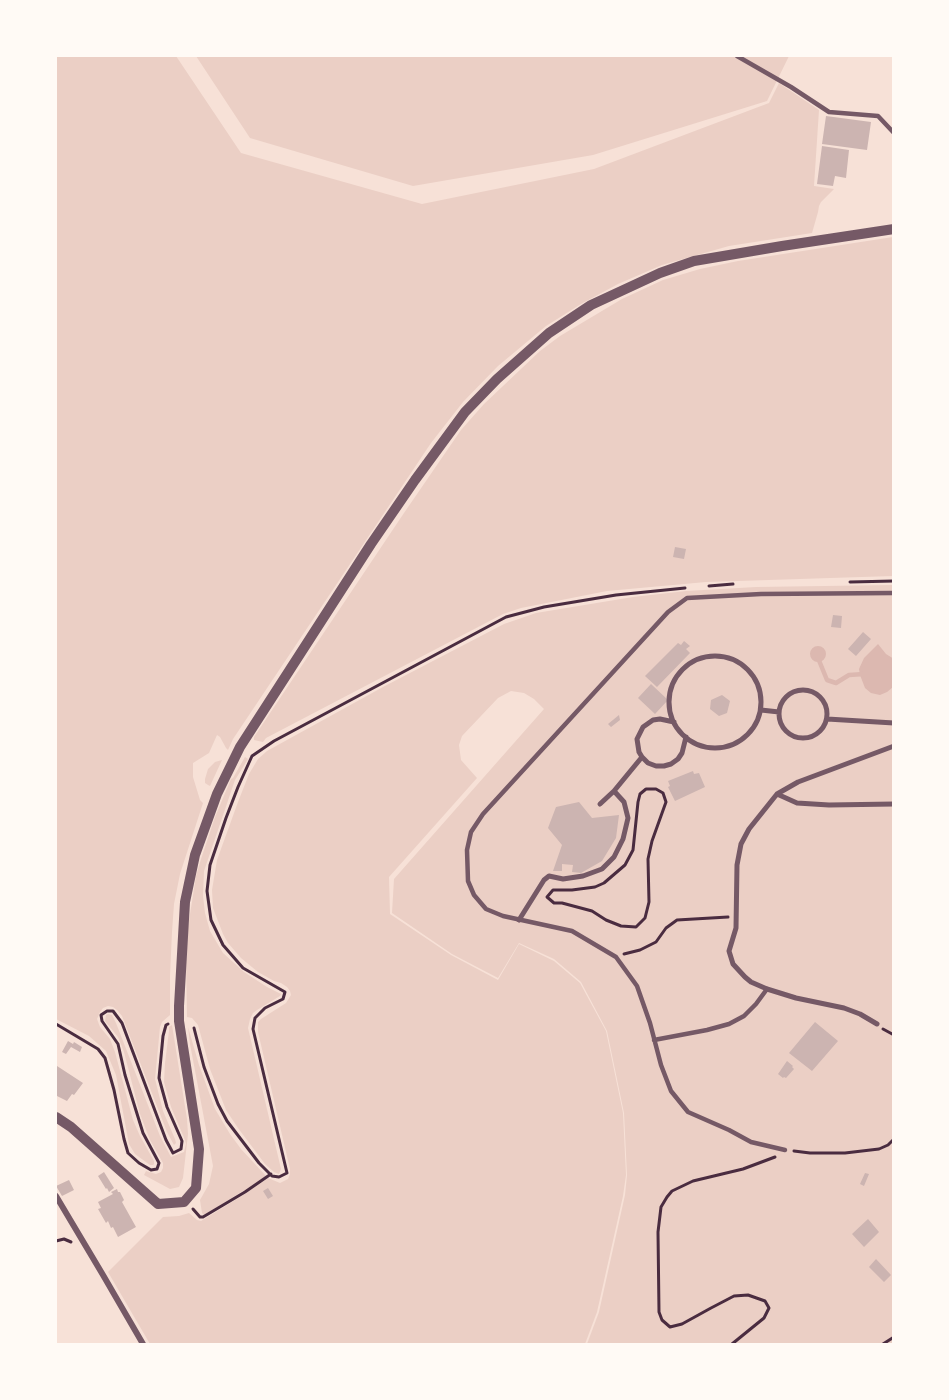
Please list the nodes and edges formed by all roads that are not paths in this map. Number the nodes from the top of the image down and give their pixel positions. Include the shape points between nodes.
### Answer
1 (737, 56) edge
2 (894, 133) edge
3 (894, 229) edge
4 (894, 593) edge
5 (761, 710) junction
6 (779, 712) junction
7 (827, 719) junction
8 (674, 722) junction
9 (894, 723) edge
10 (686, 737) junction
11 (894, 746) edge
12 (642, 757) junction
13 (614, 791) junction
14 (777, 794) junction
15 (600, 804) dead end
16 (894, 804) edge
17 (519, 920) junction
18 (767, 989) junction
19 (877, 1024) dead end
20 (654, 1040) junction
21 (56, 1117) edge
22 (785, 1150) road end
23 (56, 1196) edge
24 (143, 1344) edge

1 - 2 lane via 830,112 879,116
3 - 21 street via 694,261 660,273 591,305 549,333 465,412 371,544 240,747 217,794 195,855 185,902 179,1021 199,1149 196,1188 184,1202 158,1204
4 - 17 lane via 687,598 673,608 471,832 466,868 474,895 486,909
5 - 6 street
5 - 8 street via 760,690 751,672 734,660 714,656 695,661 679,673 670,692
5 - 10 street via 751,731 731,745 708,747
6 - 7 street via 783,728 796,737 819,732
6 - 7 street via 785,698 807,690 821,698
7 - 9 street
8 - 10 street
8 - 12 street via 653,720 643,727 637,746
10 - 12 street via 682,753 671,764 656,766
11 - 14 street via 798,782
12 - 13 street
13 - 15 street
13 - 17 street via 624,802 628,818 615,857 602,869 583,876 549,876
14 - 16 street via 797,803
14 - 18 street via 741,844 736,928 729,951 733,964 745,977
17 - 20 lane via 572,932 616,957 637,986
18 - 19 street via 844,1008
18 - 20 lane via 744,1016 729,1024
20 - 22 lane via 671,1091 688,1112 750,1142
23 - 24 street

